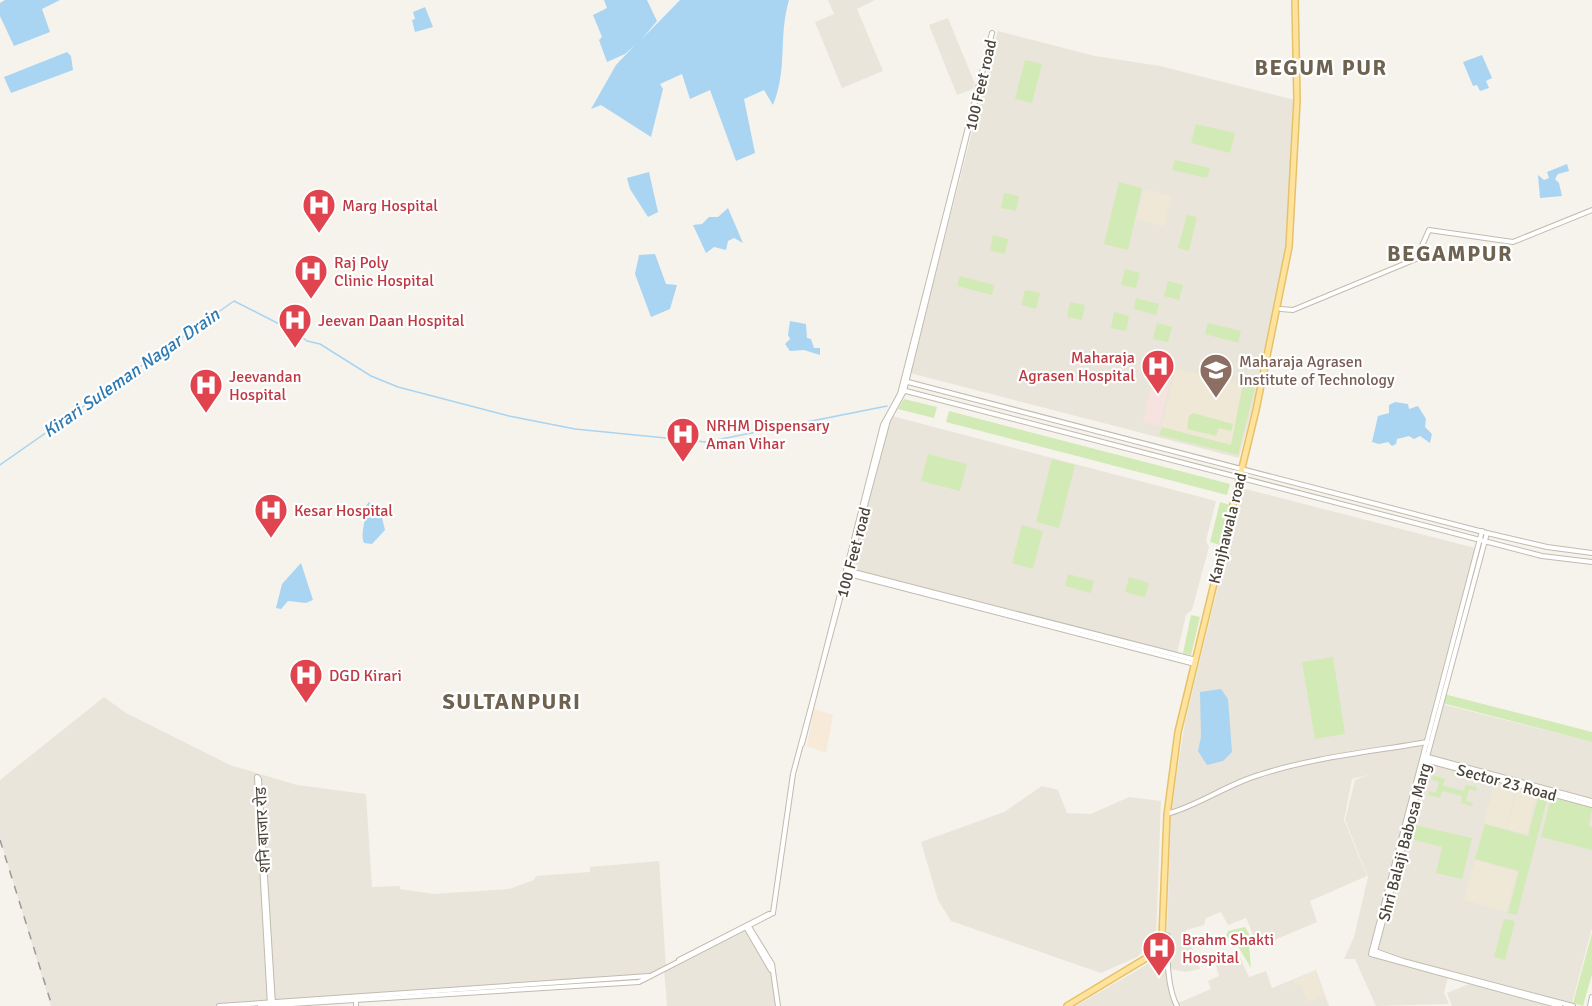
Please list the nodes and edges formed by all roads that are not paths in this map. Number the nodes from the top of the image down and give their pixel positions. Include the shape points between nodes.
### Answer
1 (1296, 0) edge
2 (1592, 210) edge
3 (1281, 309) junction
4 (904, 381) junction
5 (902, 390) junction
6 (1229, 465) junction
7 (1244, 468) junction
8 (1227, 475) junction
9 (1241, 479) junction
10 (1484, 532) junction
11 (1482, 541) junction
12 (1592, 553) edge
13 (1592, 562) edge
14 (846, 572) junction
15 (1196, 662) junction
16 (1428, 742) junction
17 (1424, 758) junction
18 (1592, 803) edge
19 (1170, 813) junction
20 (747, 926) junction
21 (1163, 933) junction
22 (1592, 997) edge
23 (354, 999) junction
24 (272, 1004) edge
25 (219, 1006) edge
26 (260, 1006) edge
27 (354, 1006) edge
28 (777, 1006) edge
29 (1067, 1006) edge
30 (1072, 1006) edge
31 (1177, 1006) edge
32 (1560, 1006) edge
33 (1574, 1006) edge
34 (1590, 1006) edge

1 - 3 main road, Kanjhawala road via 1300,100 1294,219
1 - 7 main road, Kanjhawala road via 1297,99 1289,247
2 - 3 street via 1513,242 1429,230 1416,259 1293,310
3 - 7 main road, Kanjhawala road
4 - 4 street, 100 Feet road via 992,33
4 - 5 street, 100 Feet road
4 - 6 street
5 - 8 street
5 - 14 street, 100 Feet road via 888,420
6 - 7 street
6 - 8 street
7 - 9 main road, Kanjhawala road
7 - 10 street
8 - 9 street
9 - 11 street
9 - 15 main road, Kanjhawala road
10 - 11 street, Shri Balaji Babosa Marg
10 - 12 street
11 - 13 street via 1542,556
11 - 16 street, Shri Balaji Babosa Marg
14 - 15 street
14 - 20 street, 100 Feet road via 791,784 773,913
15 - 19 main road, Kanjhawala road via 1182,724
15 - 21 main road, Kanjhawala road via 1178,732 1169,793
16 - 17 street, Shri Balaji Babosa Marg
16 - 19 street via 1282,768 1233,784
17 - 18 street, Sector 23 Road
17 - 32 street, Shri Balaji Babosa Marg via 1371,954
17 - 33 street, Shri Balaji Babosa Marg via 1375,952
19 - 21 main road, Kanjhawala road
20 - 23 street via 650,976
20 - 28 street via 772,964
21 - 29 main road, Kanjhawala road via 1148,957
21 - 30 main road, Kanjhawala road via 1161,947 1150,959
21 - 31 street via 1170,942 1169,963
22 - 34 street
23 - 24 street
23 - 27 street
24 - 24 street, शनि बाजार रोड via 257,777 259,779
24 - 25 street
24 - 26 street

